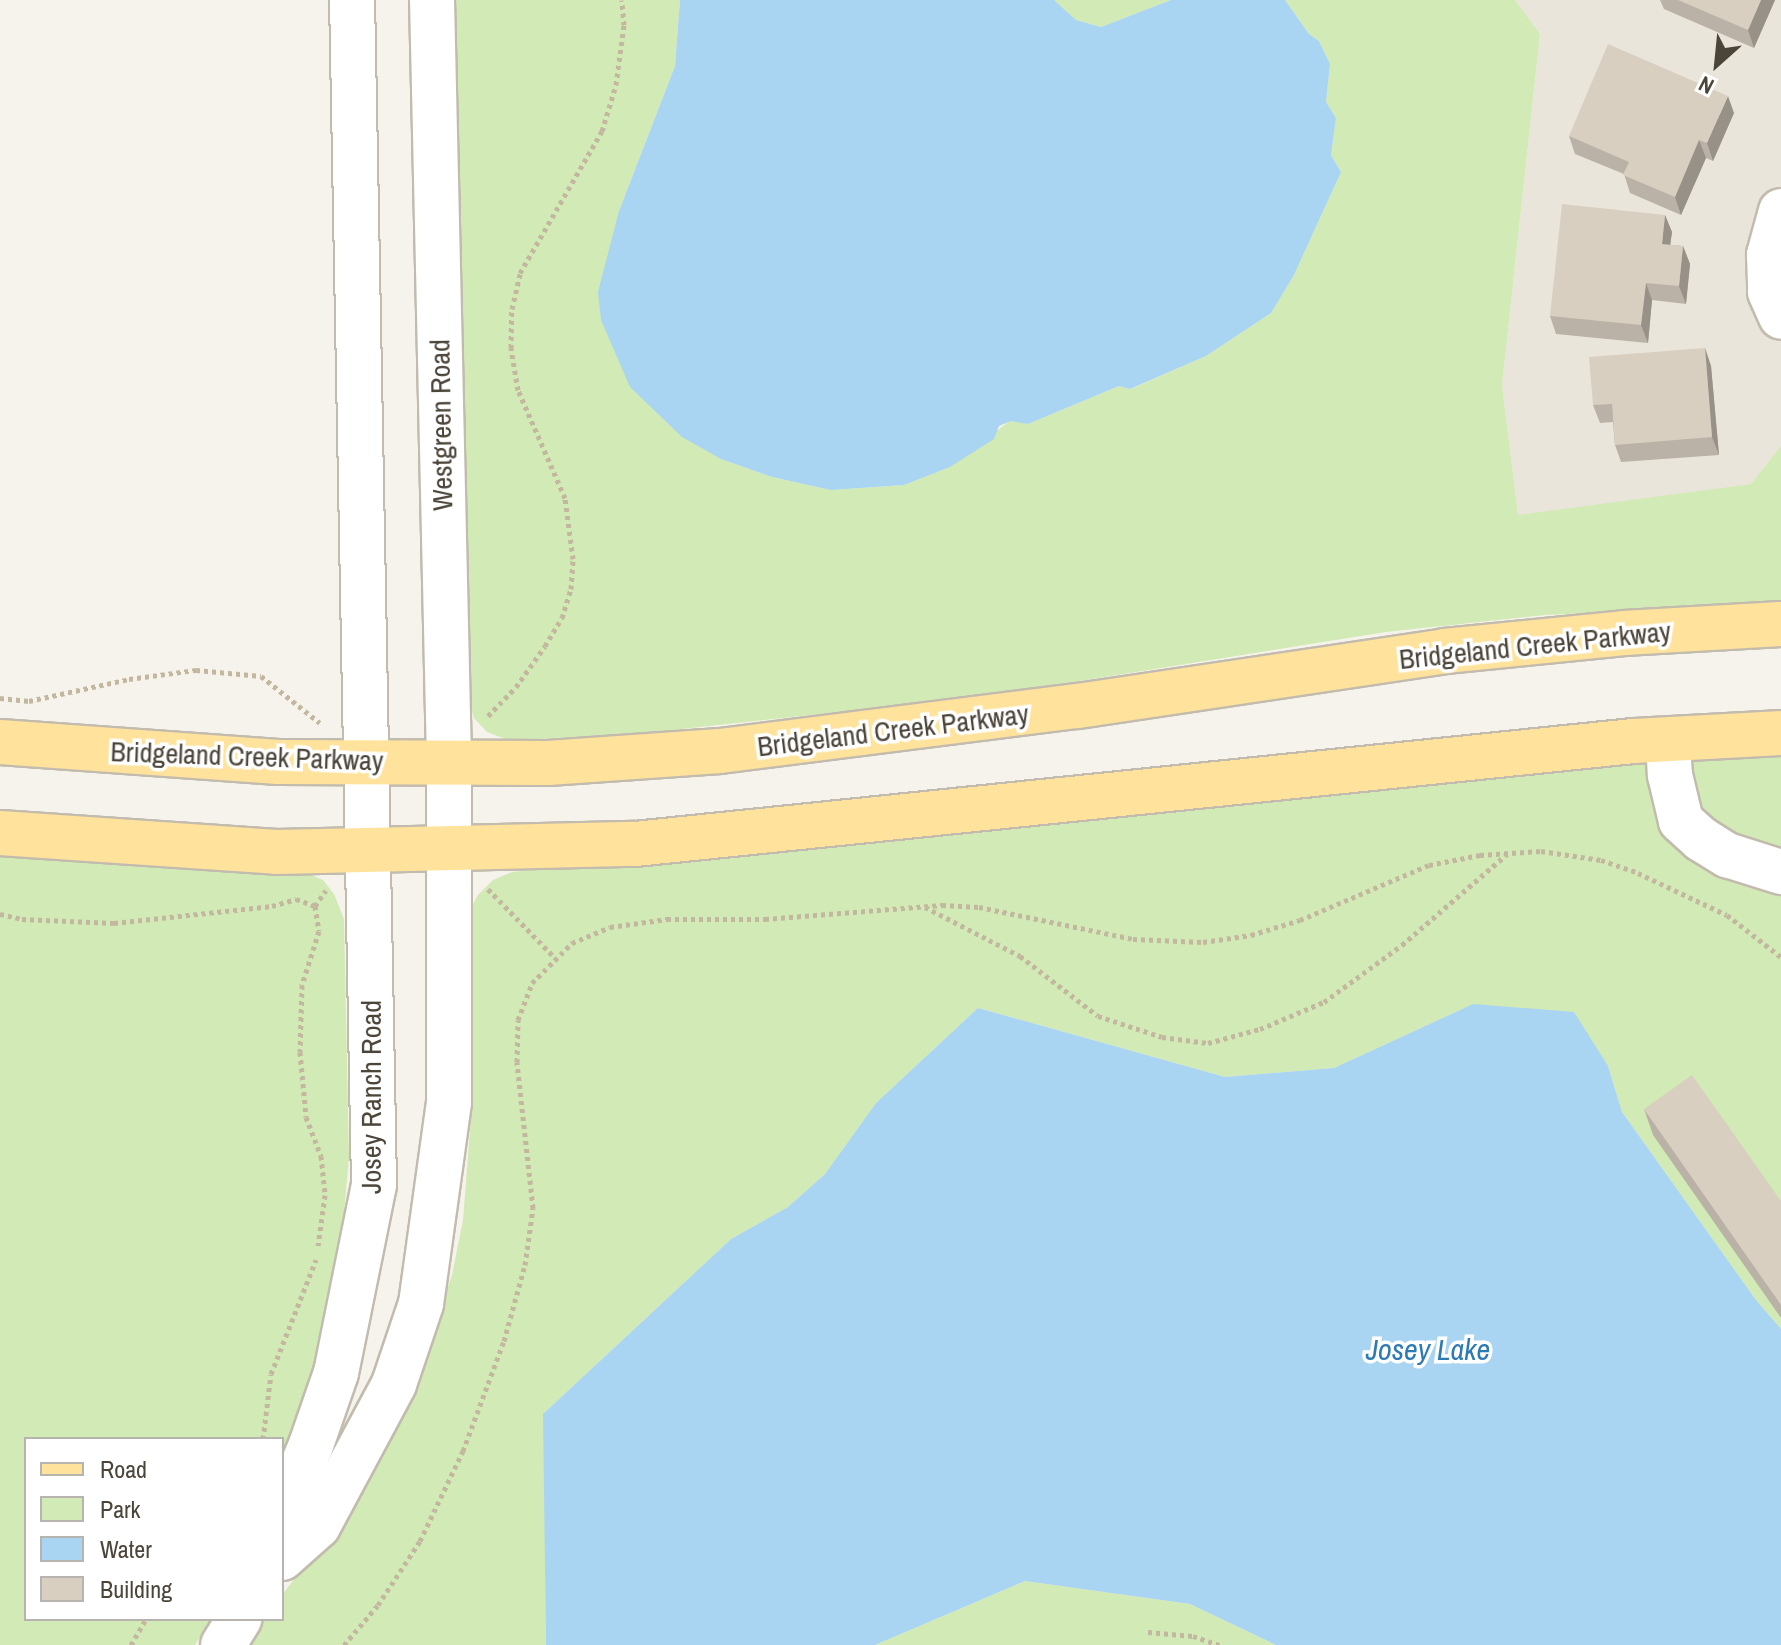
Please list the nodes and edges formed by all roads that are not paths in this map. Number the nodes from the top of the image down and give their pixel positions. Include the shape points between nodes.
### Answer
1 (352, 0) edge
2 (432, 0) edge
3 (1781, 211) edge
4 (1781, 317) edge
5 (1781, 624) edge
6 (1781, 733) edge
7 (1668, 740) junction
8 (0, 742) edge
9 (367, 761) junction
10 (465, 761) junction
11 (0, 833) edge
12 (369, 868) junction
13 (450, 868) junction
14 (1781, 872) edge
15 (284, 1509) edge
16 (284, 1556) edge
17 (238, 1621) edge
18 (223, 1645) edge

1 - 9 street
2 - 10 street, Westgreen Road
3 - 4 street via 1769,255 1770,292
5 - 10 main road, Bridgeland Creek Parkway via 1445,651 1034,712 720,751 548,763
6 - 7 main road
7 - 13 main road via 635,844
7 - 14 street via 1681,821 1727,855
8 - 9 main road, Bridgeland Creek Parkway via 278,762
9 - 10 main road, Bridgeland Creek Parkway
9 - 12 street, Josey Ranch Road
10 - 13 street, Westgreen Road
11 - 12 main road via 276,852
12 - 13 main road
12 - 15 street, Josey Ranch Road via 374,1185 336,1373
13 - 16 street via 449,1102 421,1304 394,1384 318,1526
17 - 18 street

